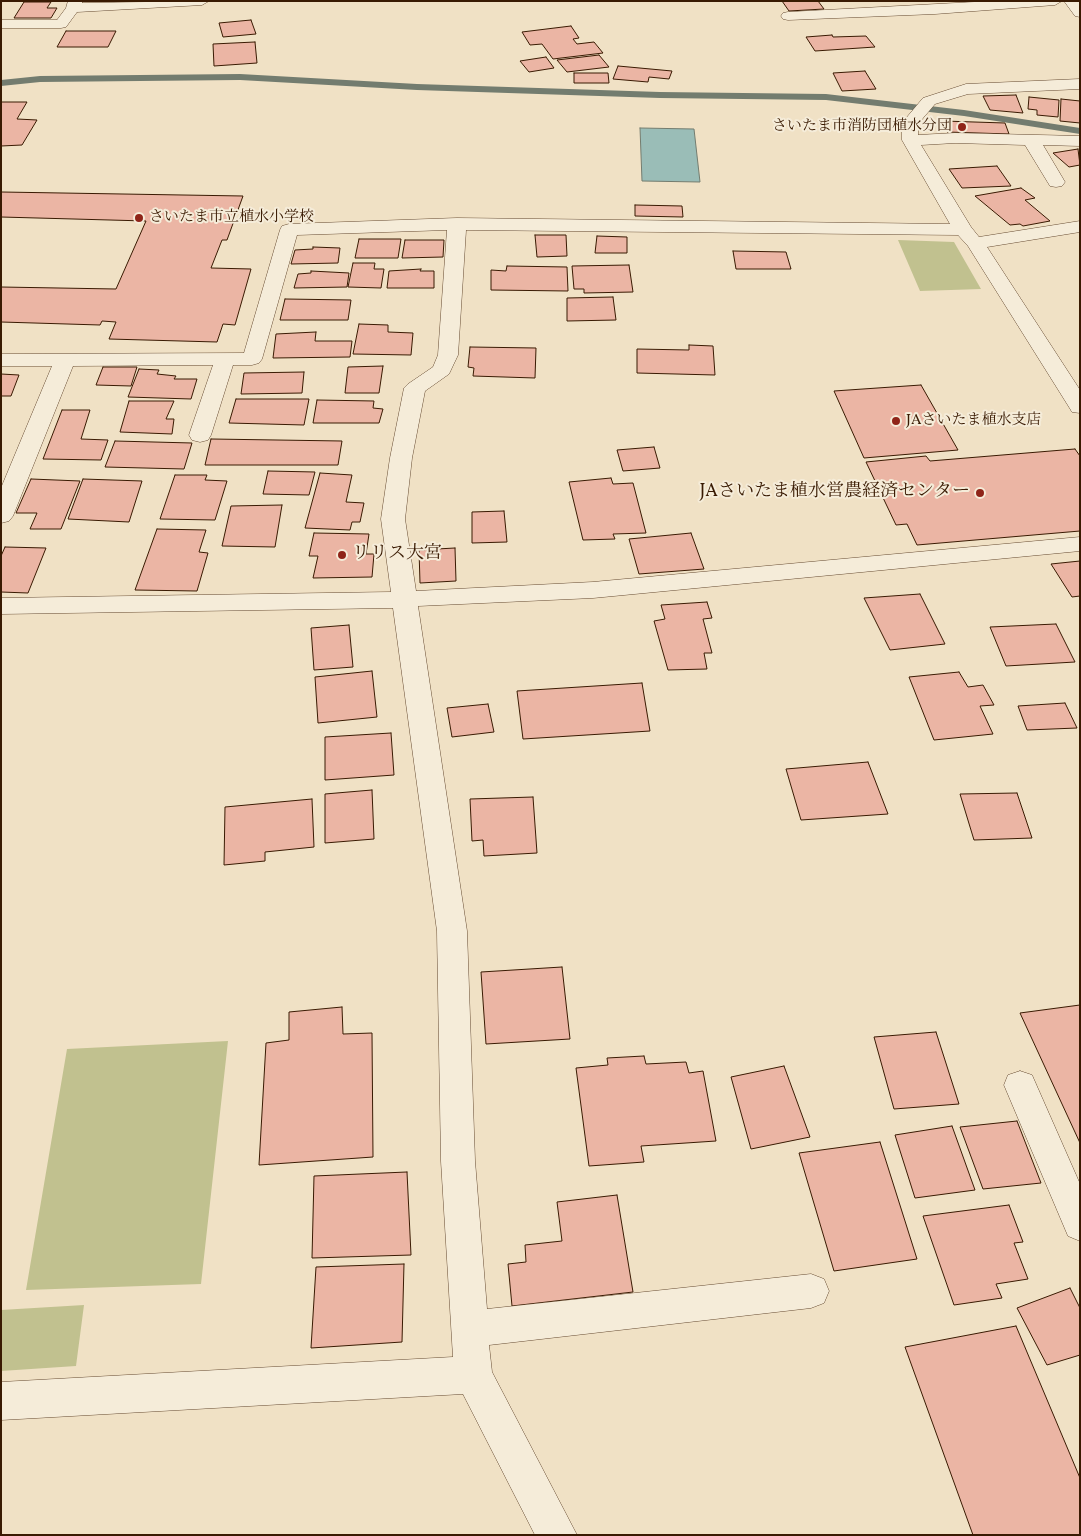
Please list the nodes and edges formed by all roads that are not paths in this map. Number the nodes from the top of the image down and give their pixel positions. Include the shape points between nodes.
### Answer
1 (194, 1) edge
2 (202, 1) edge
3 (1055, 1) edge
4 (1071, 1) edge
5 (129, 3) edge
6 (74, 4) edge
7 (1080, 13) edge
8 (788, 16) dead end
9 (1, 24) edge
10 (1080, 84) edge
11 (910, 140) junction
12 (1032, 140) junction
13 (1080, 141) edge
14 (1056, 182) dead end
15 (456, 224) junction
16 (1080, 226) edge
17 (969, 237) junction
18 (225, 359) junction
19 (1, 360) edge
20 (65, 360) junction
21 (1080, 407) edge
22 (200, 435) dead end
23 (1, 516) edge
24 (1080, 544) edge
25 (403, 599) junction
26 (1, 606) edge
27 (1020, 1085) dead end
28 (1080, 1225) edge
29 (811, 1291) dead end
30 (470, 1329) junction
31 (473, 1375) junction
32 (1, 1401) edge
33 (557, 1535) edge

1 - 2 street
1 - 5 street
3 - 8 street
4 - 7 street
5 - 6 street
6 - 9 street via 61,24
10 - 11 street via 966,89 929,101 910,123
11 - 12 street
11 - 17 street
12 - 13 street
12 - 14 street
15 - 17 street
15 - 18 street via 289,230 252,359
15 - 25 street via 448,355 442,370 415,388 401,458 393,519
16 - 17 street
17 - 21 street
18 - 20 street
18 - 22 street
19 - 20 street
20 - 23 street
24 - 25 street via 593,590
25 - 26 street
25 - 30 street via 452,931 458,1161
27 - 28 street
29 - 30 street
30 - 31 street
31 - 32 street
31 - 33 street

